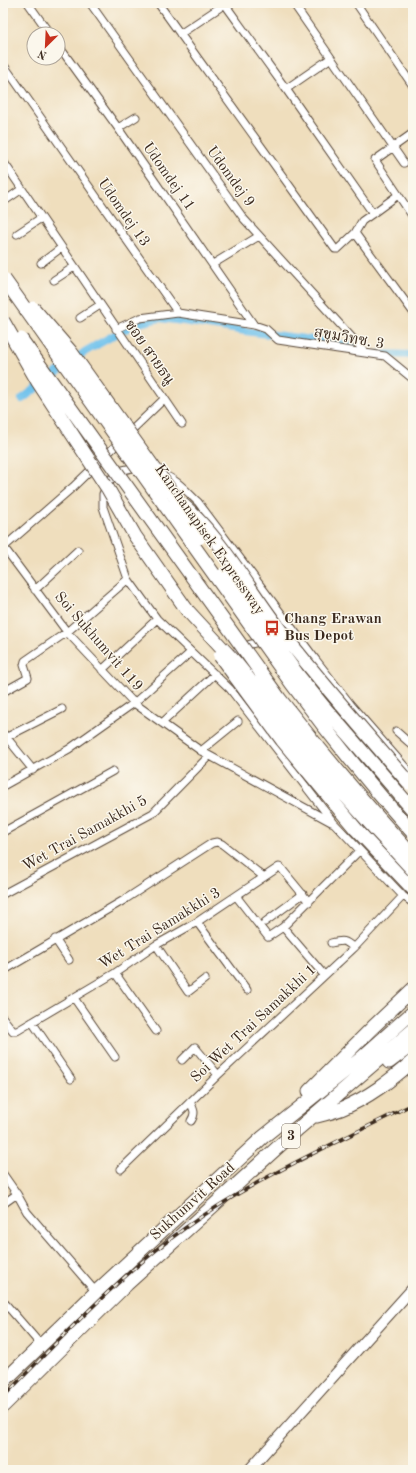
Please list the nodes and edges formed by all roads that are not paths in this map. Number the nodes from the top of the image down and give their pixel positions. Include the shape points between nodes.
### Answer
1 (28, 3) edge
2 (90, 3) edge
3 (158, 3) edge
4 (293, 3) edge
5 (356, 3) edge
6 (224, 4) edge
7 (44, 26) edge
8 (180, 34) junction
9 (66, 56) edge
10 (331, 58) junction
11 (3, 64) edge
12 (413, 86) edge
13 (286, 89) junction
14 (136, 117) dead end
15 (118, 128) junction
16 (413, 132) edge
17 (393, 147) junction
18 (3, 161) edge
19 (404, 163) dead end
20 (22, 189) junction
21 (398, 196) junction
22 (3, 202) edge
23 (372, 214) junction
24 (413, 217) edge
25 (41, 218) junction
26 (355, 233) junction
27 (17, 234) dead end
28 (259, 236) junction
29 (62, 248) junction
30 (41, 263) dead end
31 (213, 264) junction
32 (74, 267) junction
33 (4, 278) edge
34 (54, 280) dead end
35 (100, 305) junction
36 (413, 312) edge
37 (3, 314) edge
38 (178, 314) junction
39 (80, 318) dead end
40 (3, 321) edge
41 (254, 325) junction
42 (116, 329) junction
43 (364, 352) junction
44 (413, 380) edge
45 (164, 399) junction
46 (182, 424) dead end
47 (175, 497) junction
48 (4, 546) edge
49 (78, 550) dead end
50 (128, 578) junction
51 (35, 590) junction
52 (187, 610) junction
53 (157, 619) junction
54 (67, 632) junction
55 (191, 652) junction
56 (316, 660) junction
57 (102, 670) junction
58 (215, 674) junction
59 (230, 689) junction
60 (3, 692) edge
61 (134, 703) junction
62 (351, 705) junction
63 (62, 709) dead end
64 (238, 721) dead end
65 (162, 723) junction
66 (396, 731) dead end
67 (4, 736) edge
68 (301, 739) junction
69 (413, 746) edge
70 (201, 751) junction
71 (281, 755) junction
72 (209, 756) junction
73 (33, 770) junction
74 (114, 771) dead end
75 (412, 782) edge
76 (3, 786) edge
77 (413, 810) edge
78 (334, 823) junction
79 (3, 832) edge
80 (413, 833) edge
81 (360, 851) junction
82 (413, 856) edge
83 (413, 865) edge
84 (413, 870) edge
85 (264, 877) junction
86 (408, 893) edge
87 (3, 894) edge
88 (303, 894) junction
89 (236, 896) junction
90 (309, 902) junction
91 (413, 903) edge
92 (197, 922) junction
93 (265, 922) dead end
94 (283, 927) junction
95 (55, 939) junction
96 (331, 943) dead end
97 (156, 945) junction
98 (354, 948) junction
99 (69, 960) dead end
100 (3, 971) edge
101 (115, 973) junction
102 (324, 975) junction
103 (205, 979) dead end
104 (413, 989) edge
105 (247, 990) dead end
106 (74, 998) junction
107 (413, 1000) edge
108 (413, 1012) edge
109 (3, 1018) edge
110 (32, 1022) junction
111 (156, 1030) dead end
112 (413, 1030) edge
113 (413, 1044) edge
114 (115, 1057) dead end
115 (182, 1060) dead end
116 (413, 1061) edge
117 (338, 1063) junction
118 (218, 1075) junction
119 (71, 1079) dead end
120 (190, 1102) junction
121 (327, 1105) junction
122 (312, 1117) junction
123 (191, 1121) dead end
124 (263, 1137) junction
125 (120, 1169) dead end
126 (3, 1174) edge
127 (17, 1194) junction
128 (3, 1204) edge
129 (161, 1232) junction
130 (171, 1244) junction
131 (413, 1288) edge
132 (96, 1292) junction
133 (3, 1301) edge
134 (41, 1345) junction
135 (3, 1382) edge
136 (3, 1406) edge
137 (249, 1470) edge

1 - 7 street
2 - 28 street, Udomdej 9 via 244,219
3 - 8 street
4 - 10 street
5 - 12 street
6 - 8 street
6 - 13 street
8 - 26 street via 335,249
9 - 15 street, Udomdej 11
10 - 13 street
10 - 17 street
11 - 38 street, Udomdej 13
13 - 23 street
14 - 15 street
15 - 31 street, Udomdej 11
16 - 17 street
17 - 19 street
17 - 21 street via 375,160
18 - 20 street, ซอย สายธนู
20 - 22 street
20 - 25 street, ซอย สายธนู
21 - 23 street
21 - 24 street
23 - 26 street via 362,221
25 - 27 street
25 - 29 street, ซอย สายธนู
26 - 36 street
28 - 31 street
28 - 43 street, Udomdej 9
29 - 30 street
29 - 32 street, ซอย สายธนู
31 - 41 street, Udomdej 11
32 - 34 street
32 - 35 street, ซอย สายธนู
33 - 47 highway, bridge via 59,336
33 - 80 highway, Kanchanapisek Expressway, bridge via 292,684 340,748
35 - 39 street
35 - 42 street, ซอย สายธนู
37 - 82 highway, bridge via 279,698 335,768
38 - 41 street
38 - 42 street via 140,318
40 - 52 highway, bridge via 38,382 108,489 135,536
41 - 43 street, สุขุมวิทซ. 3 via 266,329 278,340
42 - 45 street, ซอย สายธนู
43 - 44 street, สุขุมวิทซ. 3 via 386,357
45 - 46 street
45 - 48 street, ซอย สายธนู via 73,487
47 - 75 highway, bridge via 205,526 284,634
47 - 77 highway, bridge via 202,544 298,675
48 - 51 street, Soi Sukhumvit 119
49 - 51 street
50 - 53 street
50 - 54 street
50 - 56 street via 103,507 103,494 112,478 123,470 132,468 167,476 198,502
51 - 54 street, Soi Sukhumvit 119
52 - 84 highway, bridge via 237,664 316,763
52 - 86 highway, bridge via 262,714
53 - 55 street
53 - 57 street
54 - 57 street, Soi Sukhumvit 119
54 - 60 street via 25,661 28,678
55 - 58 street
55 - 61 street
56 - 59 street via 280,643 265,641 250,644 240,648 232,658
56 - 62 street
57 - 61 street, Soi Sukhumvit 119
58 - 59 street
58 - 65 street
59 - 71 street
61 - 65 street, Soi Sukhumvit 119
61 - 73 street via 69,749
62 - 68 street via 345,705
62 - 75 street
63 - 67 street
64 - 70 street
65 - 70 street, Soi Sukhumvit 119
66 - 69 street
67 - 73 street
68 - 71 street
68 - 83 highway
70 - 72 street, Soi Sukhumvit 119
71 - 78 street
72 - 78 street, Soi Sukhumvit 119
72 - 87 street, Wet Trai Samakkhi 5 via 153,813
73 - 76 street
74 - 79 street
78 - 81 street
81 - 86 street
81 - 90 street
85 - 88 street, Wet Trai Samakkhi 3 via 281,868
85 - 89 street, Wet Trai Samakkhi 3
85 - 95 street via 222,844 215,842 124,900
86 - 91 street
86 - 98 street, Soi Wet Trai Samakkhi 1
88 - 90 street, Wet Trai Samakkhi 3
88 - 93 street
89 - 92 street, Wet Trai Samakkhi 3
89 - 94 street via 268,937
90 - 94 street
92 - 97 street, Wet Trai Samakkhi 3
92 - 105 street
94 - 102 street
95 - 99 street
95 - 100 street
96 - 98 street via 346,941
97 - 101 street, Wet Trai Samakkhi 3
97 - 103 street via 188,992
98 - 102 street, Soi Wet Trai Samakkhi 1
101 - 106 street, Wet Trai Samakkhi 3
101 - 111 street
102 - 118 street, Soi Wet Trai Samakkhi 1
104 - 117 highway
106 - 110 street, Wet Trai Samakkhi 3
106 - 114 street
107 - 117 highway
108 - 124 highway, Sukhumvit Road / 3 via 359,1060
109 - 110 street, Wet Trai Samakkhi 3 via 13,1031
110 - 119 street
112 - 121 highway, Sukhumvit Road / 3
113 - 121 highway
115 - 118 street via 195,1047
116 - 122 highway via 367,1096 340,1110
117 - 124 highway
118 - 120 street, Soi Wet Trai Samakkhi 1
120 - 123 street via 194,1110
120 - 125 street, Soi Wet Trai Samakkhi 1
121 - 122 highway, Sukhumvit Road / 3
122 - 130 highway, Sukhumvit Road / 3
124 - 129 highway, Sukhumvit Road / 3
126 - 127 street
127 - 128 street
127 - 132 street via 27,1212
129 - 130 highway
129 - 132 highway, Sukhumvit Road / 3
130 - 136 highway, Sukhumvit Road / 3
131 - 137 main road
132 - 134 highway, Sukhumvit Road / 3
133 - 134 street
134 - 135 highway, Sukhumvit Road / 3

